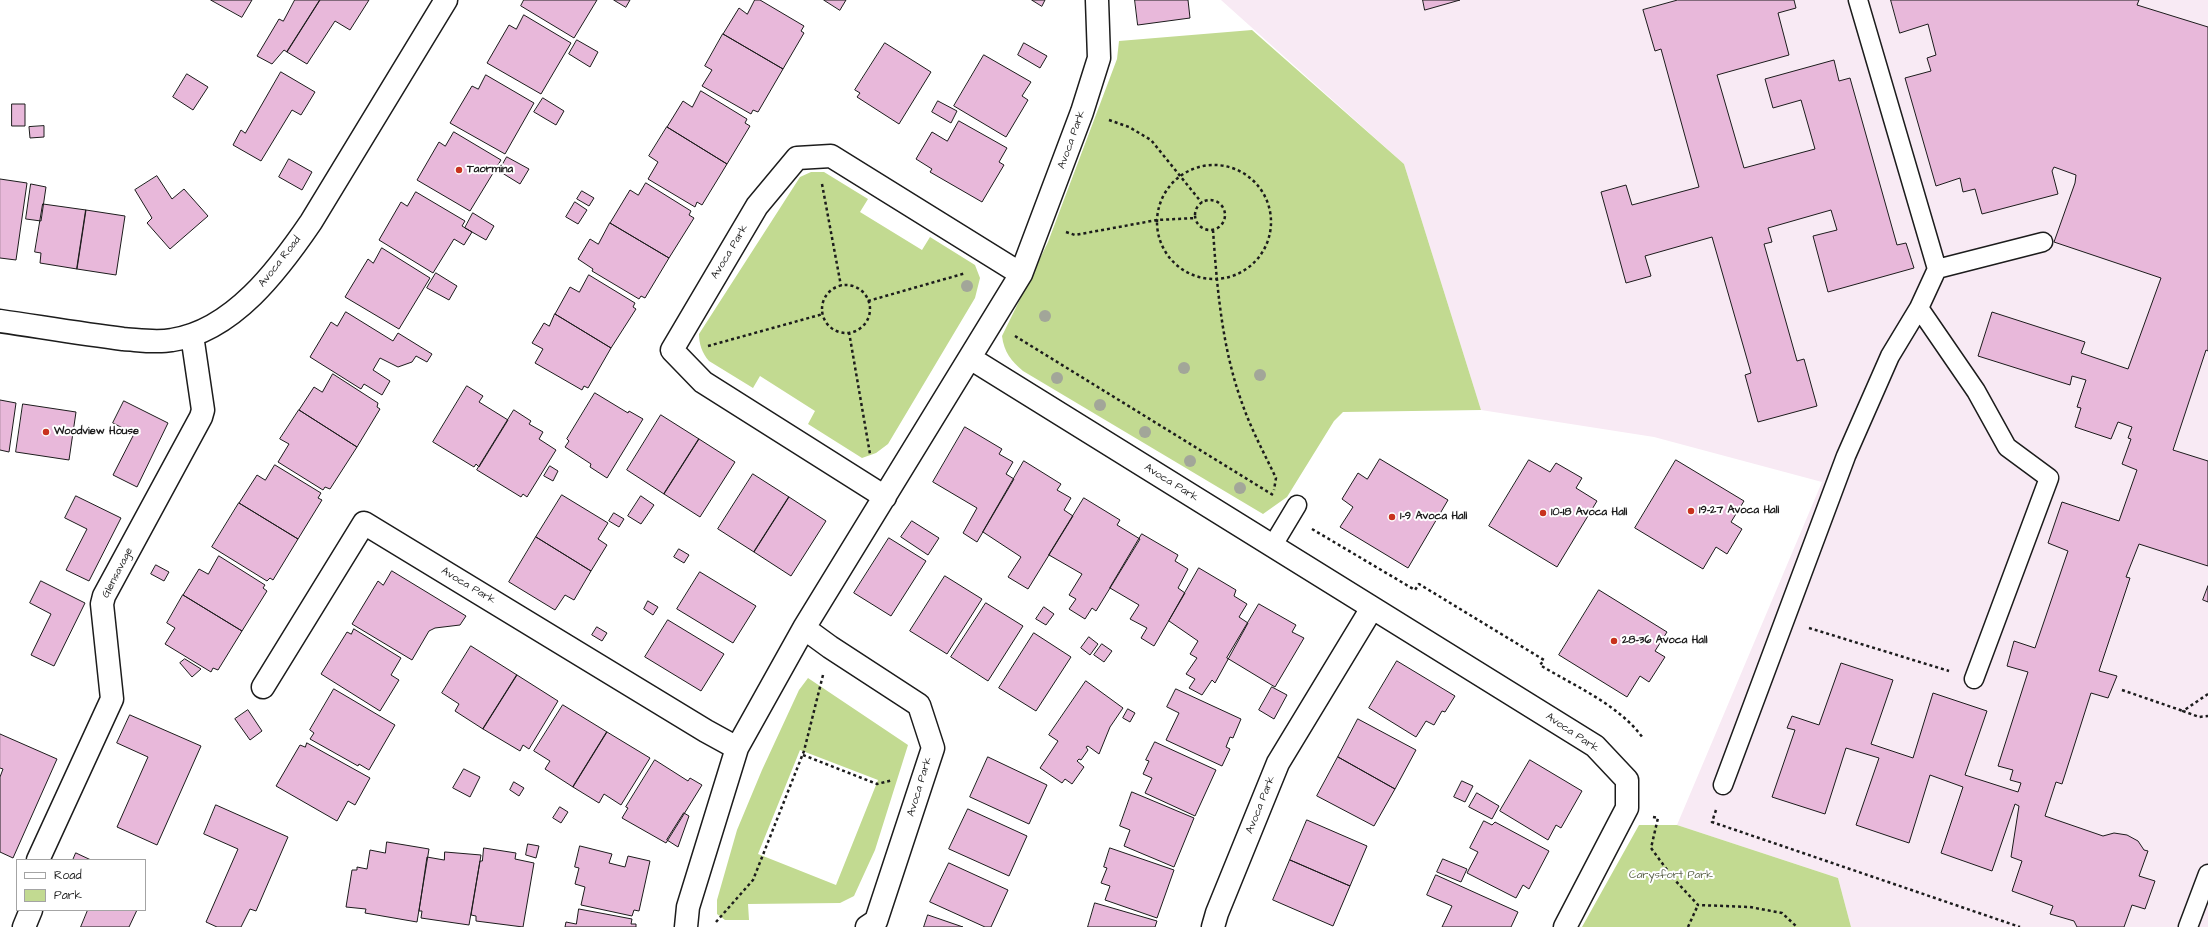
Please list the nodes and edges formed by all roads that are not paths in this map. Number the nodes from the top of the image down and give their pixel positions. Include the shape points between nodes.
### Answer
1 (446, 0) edge
2 (1098, 0) edge
3 (1858, 0) edge
4 (2043, 242) dead end
5 (1937, 269) junction
6 (1021, 274) junction
7 (1918, 308) junction
8 (0, 321) edge
9 (192, 335) junction
10 (970, 358) junction
11 (885, 496) junction
12 (1296, 508) road end
13 (1272, 545) junction
14 (1372, 608) junction
15 (804, 628) junction
16 (1974, 679) road end
17 (263, 687) dead end
18 (738, 748) junction
19 (1723, 785) road end
20 (38, 859) edge
21 (2208, 874) edge
22 (31, 911) edge
23 (24, 927) edge
24 (686, 927) edge
25 (867, 927) edge
26 (1213, 927) edge
27 (1565, 927) edge
28 (2188, 927) edge

1 - 9 street, Avoca Road via 288,256 264,285 241,306 213,325
2 - 6 street, Avoca Park via 1098,58 1082,112
3 - 5 lane
4 - 5 lane
5 - 7 lane
6 - 10 street, Avoca Park
6 - 11 street, Avoca Park via 831,156 797,158 757,206 672,350 703,382
7 - 16 lane via 1976,391 2006,447 2049,478
7 - 19 lane via 1890,356 1846,456
8 - 9 street, Avoca Road via 148,341 172,340
9 - 20 street, Glensavage via 203,410 201,417 104,596 102,604 112,699
10 - 11 street, Avoca Park
10 - 13 street, Avoca Park
11 - 15 street, Avoca Park
12 - 13 lane
13 - 14 street, Avoca Park
14 - 26 street, Avoca Park via 1278,763 1216,913
14 - 27 street, Avoca Park via 1595,746 1627,780 1628,808
15 - 18 street, Avoca Park
15 - 25 street, Avoca Park via 919,705 933,748 876,921
17 - 18 street, Avoca Park via 364,523
18 - 24 street, Avoca Park via 688,907
21 - 28 lane
22 - 23 street

